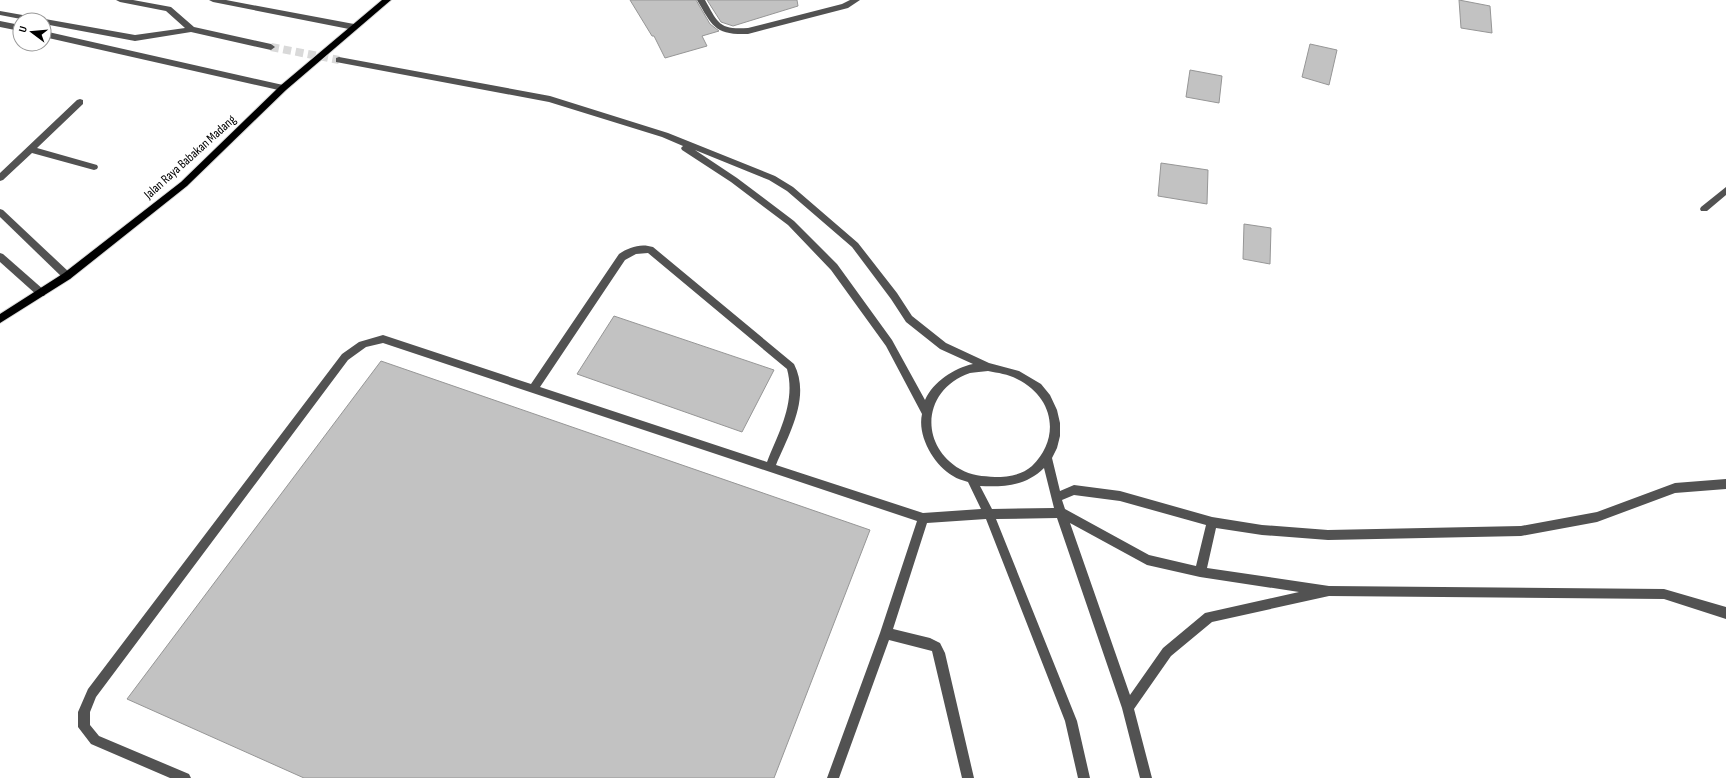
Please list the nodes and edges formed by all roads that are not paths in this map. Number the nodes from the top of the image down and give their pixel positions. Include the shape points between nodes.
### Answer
1 (120, 0) edge
2 (213, 0) edge
3 (388, 0) edge
4 (701, 0) edge
5 (856, 0) edge
6 (0, 13) edge
7 (12, 15) edge
8 (52, 22) edge
9 (0, 24) edge
10 (12, 26) edge
11 (354, 27) junction
12 (191, 29) junction
13 (52, 36) edge
14 (271, 47) tunnel mouth
15 (339, 60) tunnel mouth
16 (283, 88) junction
17 (80, 102) dead end
18 (665, 135) junction
19 (29, 149) junction
20 (94, 167) dead end
21 (0, 178) edge
22 (1726, 190) edge
23 (1704, 209) dead end
24 (0, 212) edge
25 (0, 257) edge
26 (66, 276) junction
27 (41, 293) junction
28 (0, 320) edge
29 (988, 367) junction
30 (534, 388) junction
31 (926, 412) junction
32 (1046, 459) junction
33 (770, 467) junction
34 (972, 480) junction
35 (1726, 484) edge
36 (1056, 498) junction
37 (1062, 513) junction
38 (989, 514) junction
39 (923, 518) junction
40 (1212, 522) junction
41 (1200, 572) junction
42 (1329, 591) junction
43 (1726, 613) edge
44 (886, 633) junction
45 (1128, 708) junction
46 (185, 778) edge
47 (833, 778) edge
48 (968, 778) edge
49 (1084, 778) edge
50 (1146, 778) edge

1 - 12 street via 168,9
2 - 11 street
3 - 11 main road, Jalan Raya Babakan Madang
4 - 5 street via 718,28 737,32 845,6
6 - 7 street
8 - 12 street via 135,38
9 - 10 street
11 - 16 main road, Jalan Raya Babakan Madang
12 - 14 street
13 - 16 street
15 - 18 street via 550,99
16 - 26 main road, Jalan Raya Babakan Madang via 184,184
17 - 19 street
18 - 29 street via 772,178 790,189 855,245 909,319 942,346
18 - 31 street via 734,180 791,223 834,267 889,343
19 - 20 street
19 - 21 street
22 - 23 street
24 - 26 street
25 - 27 street
26 - 27 main road, Jalan Raya Babakan Madang
27 - 28 main road, Jalan Raya Babakan Madang
29 - 31 street via 968,369 951,377 937,388
29 - 32 street via 1008,370 1026,378 1041,391 1052,407 1057,424 1055,443
30 - 33 street
30 - 33 street via 622,257 630,251 650,250 791,367 795,377 794,405
30 - 46 street via 383,339 357,347 346,357 92,693 84,712 84,727 95,740
31 - 34 street via 928,439 937,457 953,470
32 - 34 street via 1033,472 1014,480 993,483
32 - 36 street
33 - 39 street
34 - 38 street
35 - 40 street via 1675,488 1597,517 1521,531 1328,535 1262,530
36 - 37 street
36 - 40 street via 1074,490 1120,496
37 - 38 street
37 - 41 street via 1147,560
37 - 45 street
38 - 39 street
38 - 49 street via 1071,722
39 - 44 street
40 - 41 street
41 - 42 street
42 - 43 street via 1664,594
42 - 45 street via 1209,617 1167,652
44 - 47 street
44 - 48 street via 936,647
45 - 50 street

